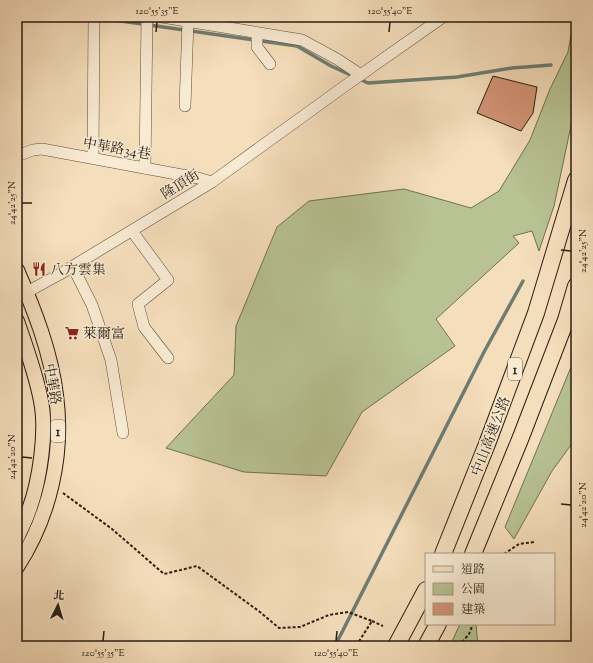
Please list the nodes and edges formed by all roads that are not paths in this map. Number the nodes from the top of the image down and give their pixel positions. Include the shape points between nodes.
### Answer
1 (94, 17) edge
2 (147, 17) edge
3 (162, 17) edge
4 (443, 17) edge
5 (188, 22) junction
6 (257, 33) junction
7 (270, 64) dead end
8 (361, 75) junction
9 (185, 106) dead end
10 (17, 156) edge
11 (93, 158) junction
12 (144, 168) junction
13 (576, 180) edge
14 (212, 182) junction
15 (132, 231) junction
16 (72, 266) junction
17 (17, 270) edge
18 (576, 286) edge
19 (22, 294) edge
20 (17, 321) edge
21 (168, 358) dead end
22 (124, 433) dead end
23 (17, 538) edge
24 (443, 553) edge
25 (473, 553) edge
26 (17, 567) edge
27 (425, 592) edge
28 (437, 625) edge
29 (396, 646) edge
30 (426, 646) edge

1 - 11 street
2 - 12 street
3 - 5 street
4 - 8 street
5 - 6 street
5 - 9 street
6 - 7 street via 257,47
6 - 8 street via 302,40
8 - 14 street, 隆頂街
10 - 11 street, 中華路34巷 via 42,149
11 - 12 street, 中華路34巷
12 - 14 street, 中華路34巷
13 - 24 highway, 中山高速公路 / 1 via 536,313
14 - 15 street, 隆頂街
15 - 16 street, 隆頂街
15 - 21 street via 168,280 138,304 144,328
16 - 19 street, 隆頂街
16 - 22 street via 92,305 111,360
17 - 19 main road, 中華路 / 1
18 - 25 highway, 中山高速公路 / 1 via 566,320
19 - 26 main road, 中華路 / 1 via 44,344 56,394 58,449 45,510
20 - 23 main road, 中華路 / 1 via 35,376 43,416 36,485
27 - 29 highway
28 - 30 highway

